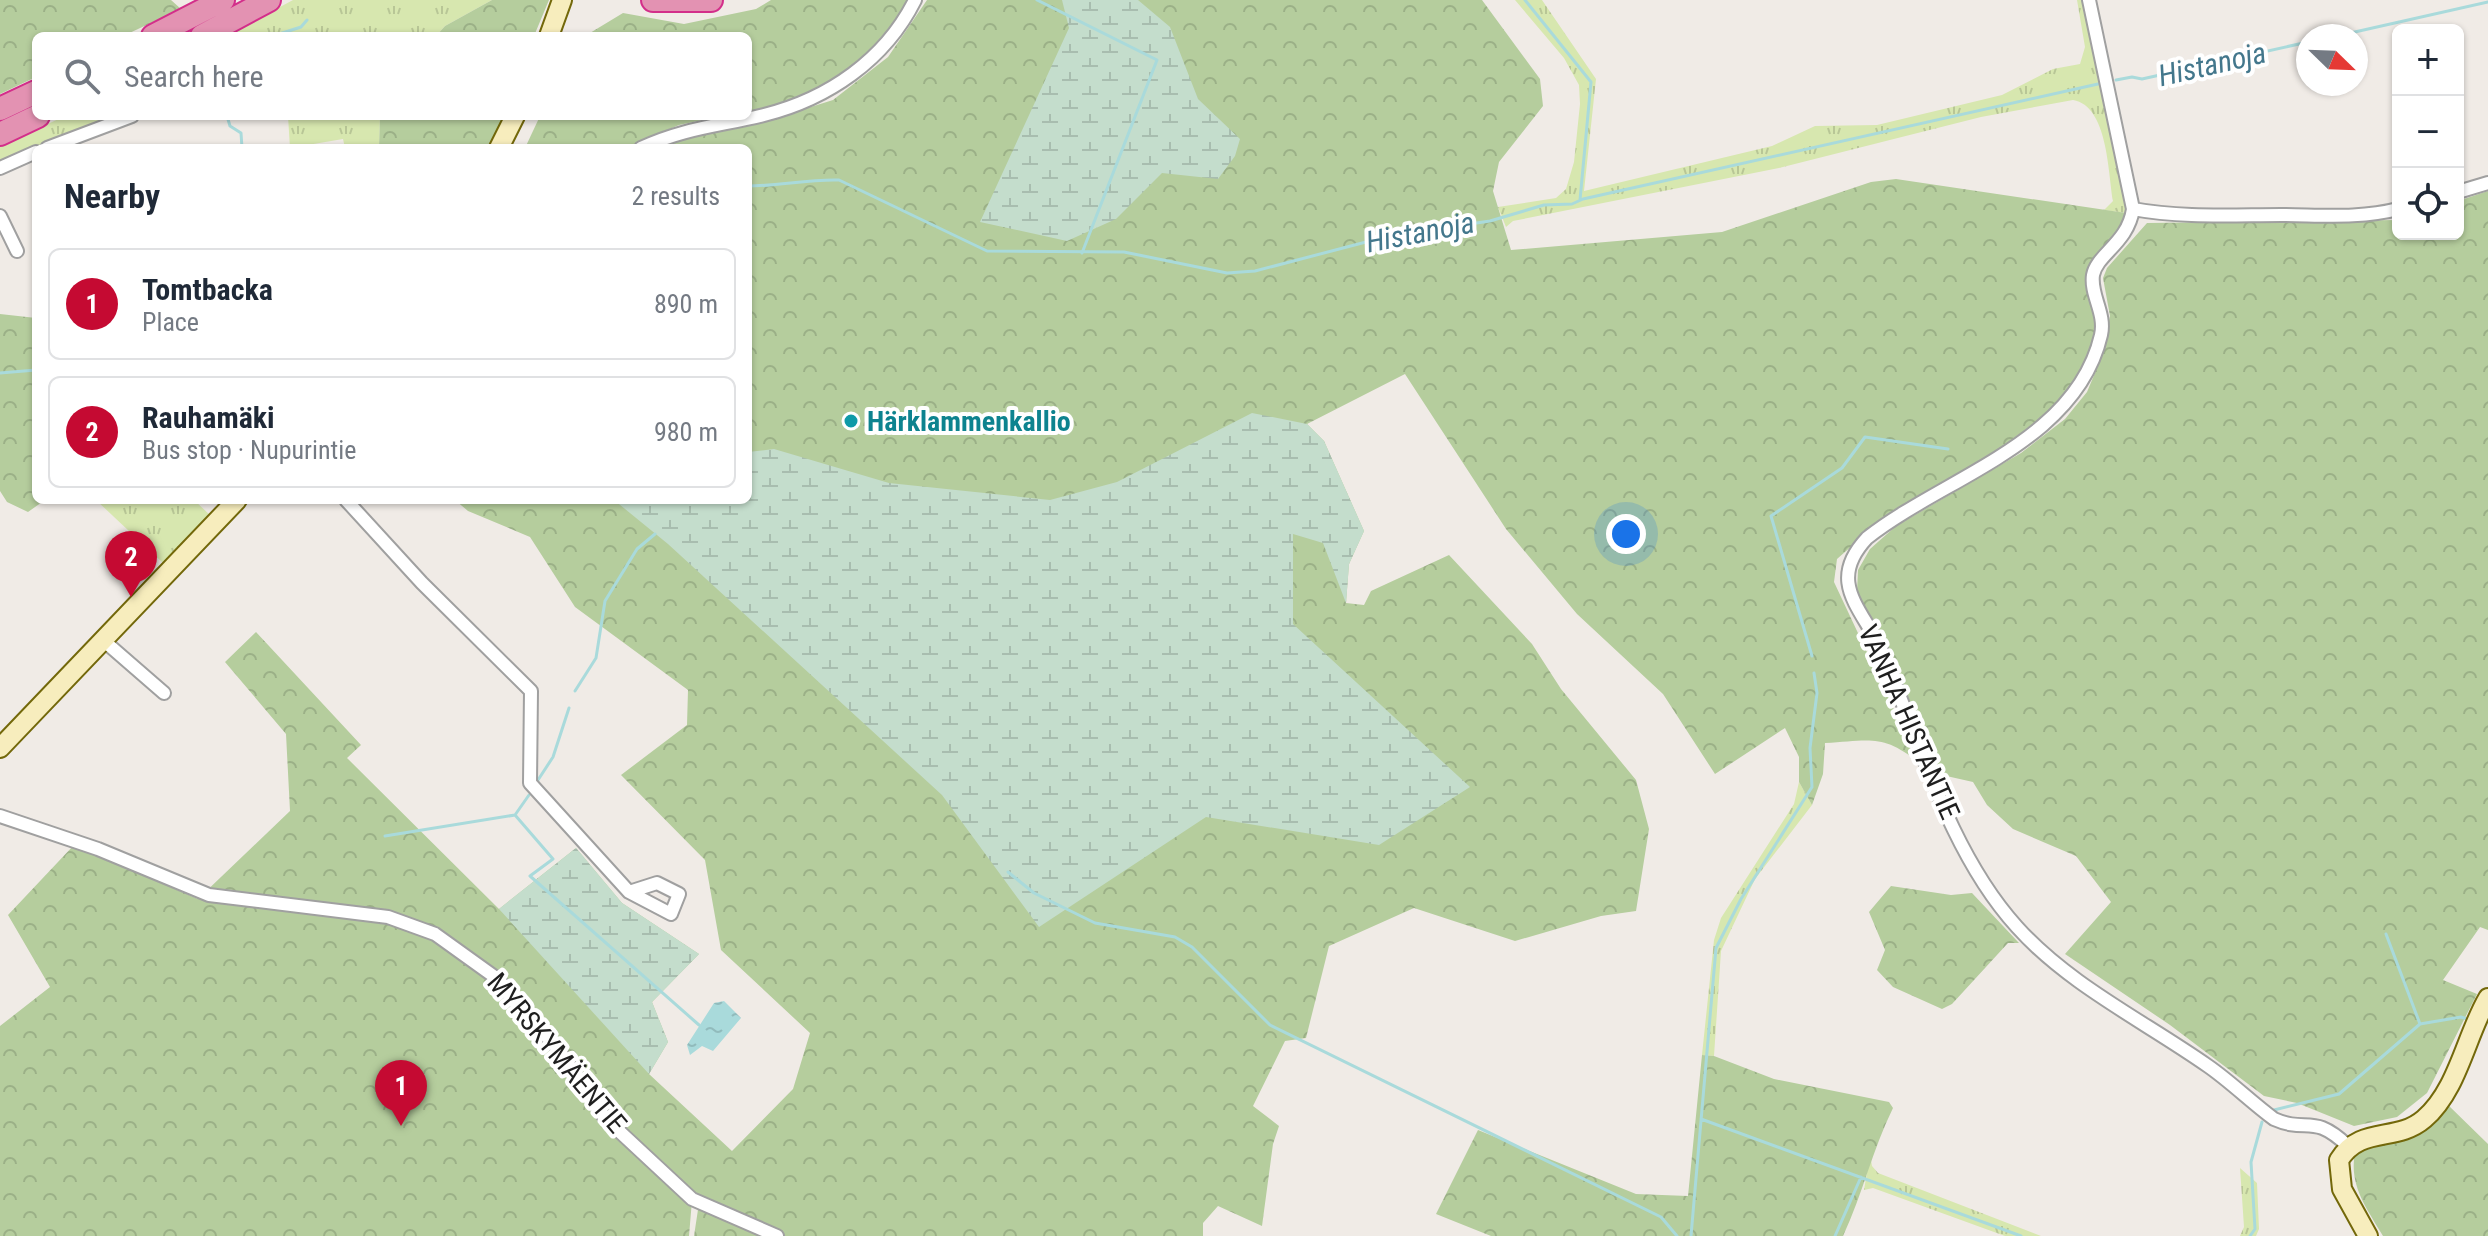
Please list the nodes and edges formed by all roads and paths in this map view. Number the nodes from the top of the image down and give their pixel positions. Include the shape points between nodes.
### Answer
1 (223, 0) edge
2 (269, 0) edge
3 (562, 0) edge
4 (653, 0) edge
5 (711, 0) edge
6 (915, 0) edge
7 (2089, 0) edge
8 (161, 32) edge
9 (209, 32) edge
10 (550, 32) edge
11 (32, 94) edge
12 (0, 109) edge
13 (752, 116) edge
14 (32, 119) edge
15 (121, 120) edge
16 (513, 120) edge
17 (732, 120) edge
18 (0, 134) edge
19 (58, 144) edge
20 (501, 144) edge
21 (651, 144) edge
22 (32, 154) edge
23 (0, 168) edge
24 (2488, 183) edge
25 (2464, 190) edge
26 (2133, 209) junction
27 (2392, 210) edge
28 (0, 216) edge
29 (17, 251) dead end
30 (233, 504) edge
31 (350, 504) edge
32 (103, 640) junction
33 (164, 693) dead end
34 (0, 748) edge
35 (0, 816) edge
36 (629, 892) dead end
37 (2488, 998) edge
38 (2348, 1146) junction
39 (777, 1236) edge
40 (2368, 1236) edge

1 - 8 highway
2 - 9 highway
3 - 10 main road
4 - 5 highway
6 - 13 street via 891,39 856,72 781,110
7 - 26 street
11 - 12 highway
14 - 18 highway
15 - 19 street
16 - 20 main road
17 - 21 street via 687,129
22 - 23 street
24 - 25 street
26 - 27 street via 2240,215
26 - 38 street, VANHA HISTANTIE via 2121,240 2096,266 2093,285 2102,328 2081,386 2038,428 1867,538 1848,565 1849,593 1875,635 1952,823 2015,925 2058,965 2210,1067 2274,1119 2285,1125 2324,1127
28 - 29 street
30 - 32 main road
31 - 36 street via 531,691 530,783
32 - 33 street
32 - 34 main road
35 - 39 street, MYRSKYMÄENTIE via 209,895 388,917 435,934 499,980 555,1045 605,1118 692,1199
37 - 38 main road via 2448,1084 2425,1118 2408,1129
38 - 40 main road via 2338,1174

